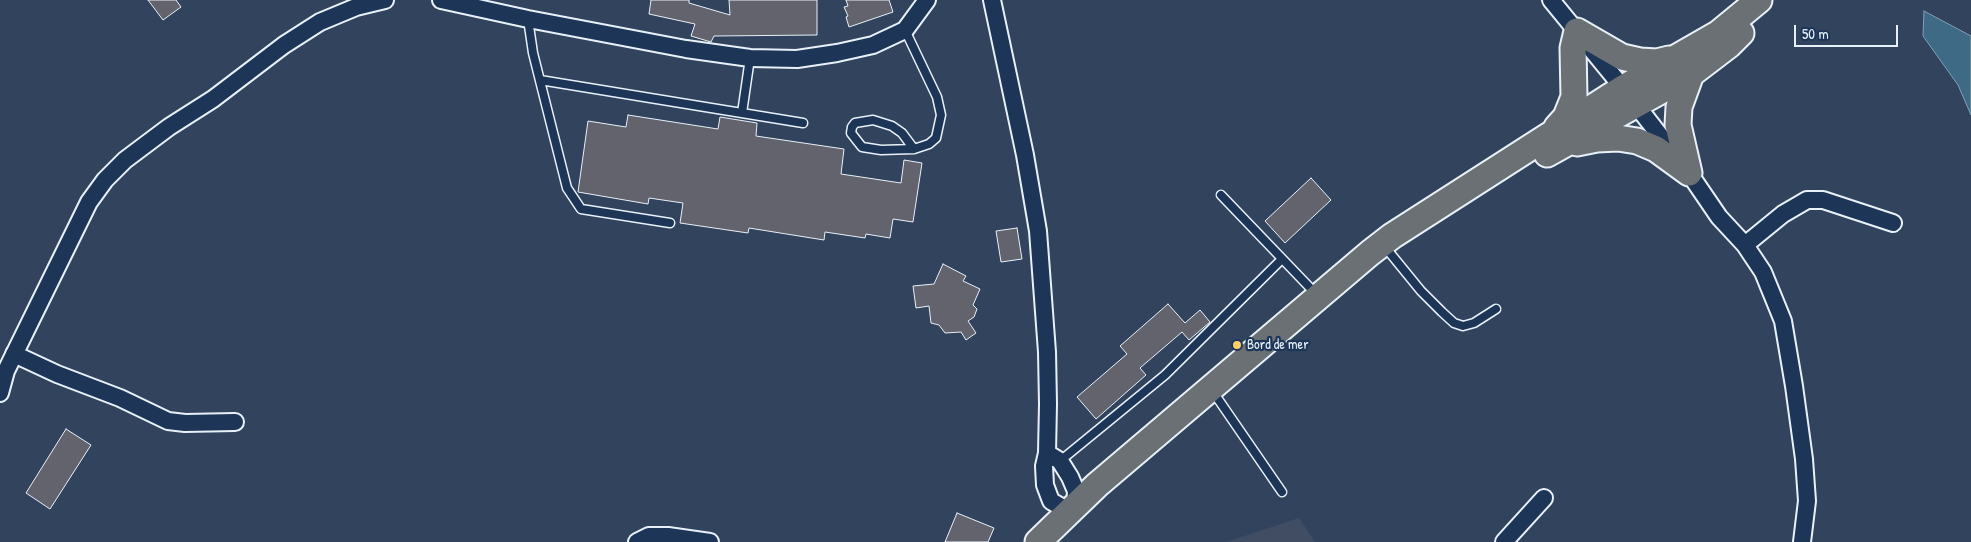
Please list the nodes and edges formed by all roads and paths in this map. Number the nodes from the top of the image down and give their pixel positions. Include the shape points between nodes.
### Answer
1 (385, 0) edge
2 (441, 0) edge
3 (928, 0) edge
4 (992, 0) edge
5 (1551, 0) edge
6 (1760, 0) edge
7 (1772, 0) edge
8 (528, 19) junction
9 (905, 30) junction
10 (1577, 30) junction
11 (750, 58) junction
12 (1685, 65) junction
13 (540, 80) junction
14 (1629, 96) junction
15 (742, 113) junction
16 (803, 123) dead end
17 (1556, 139) junction
18 (914, 149) junction
19 (1689, 173) junction
20 (1221, 195) dead end
21 (670, 223) dead end
22 (1893, 223) dead end
23 (1745, 246) junction
24 (1390, 253) junction
25 (1282, 259) junction
26 (1320, 297) junction
27 (1496, 309) dead end
28 (14, 354) junction
29 (3, 374) edge
30 (0, 393) edge
31 (1218, 399) junction
32 (235, 422) dead end
33 (1054, 457) junction
34 (1282, 492) dead end
35 (1544, 498) dead end
36 (1075, 508) junction
37 (637, 542) edge
38 (710, 542) edge
39 (1038, 542) edge
40 (1055, 542) edge
41 (1504, 542) edge
42 (1802, 542) edge

1 - 28 street via 356,7 320,22 125,160 89,202
2 - 8 street
3 - 9 street
4 - 33 street via 1038,231
5 - 10 street
6 - 12 main road
7 - 12 main road via 1729,45
8 - 11 street
8 - 13 lane
9 - 11 street via 873,45 837,53 797,59
9 - 18 lane via 937,97 941,114 936,138
10 - 12 main road via 1622,57
10 - 14 street
10 - 17 main road via 1573,48 1574,97
11 - 15 lane
12 - 14 main road
12 - 19 main road via 1678,125
13 - 15 lane
13 - 21 lane via 567,188 581,209
14 - 17 main road
14 - 19 street
15 - 16 lane
17 - 19 main road via 1618,138 1637,141 1656,149
17 - 24 main road
17 - 26 main road via 1392,236
18 - 18 lane via 881,150 862,146 851,133 852,127 862,121 873,120 892,126
19 - 23 street via 1719,217
20 - 25 lane
22 - 23 street via 1822,200 1807,200 1783,214
23 - 42 street via 1763,272 1786,336 1804,459 1807,501
24 - 27 lane via 1454,322 1463,326 1474,323
24 - 31 main road
25 - 26 lane
25 - 33 lane via 1165,374
26 - 36 main road
28 - 29 street
28 - 32 street via 168,421
29 - 30 street
31 - 34 lane
31 - 40 main road
33 - 36 street via 1076,491
33 - 36 street via 1044,466 1045,485 1051,501 1063,508
35 - 41 street
36 - 39 main road
37 - 38 street via 649,536

